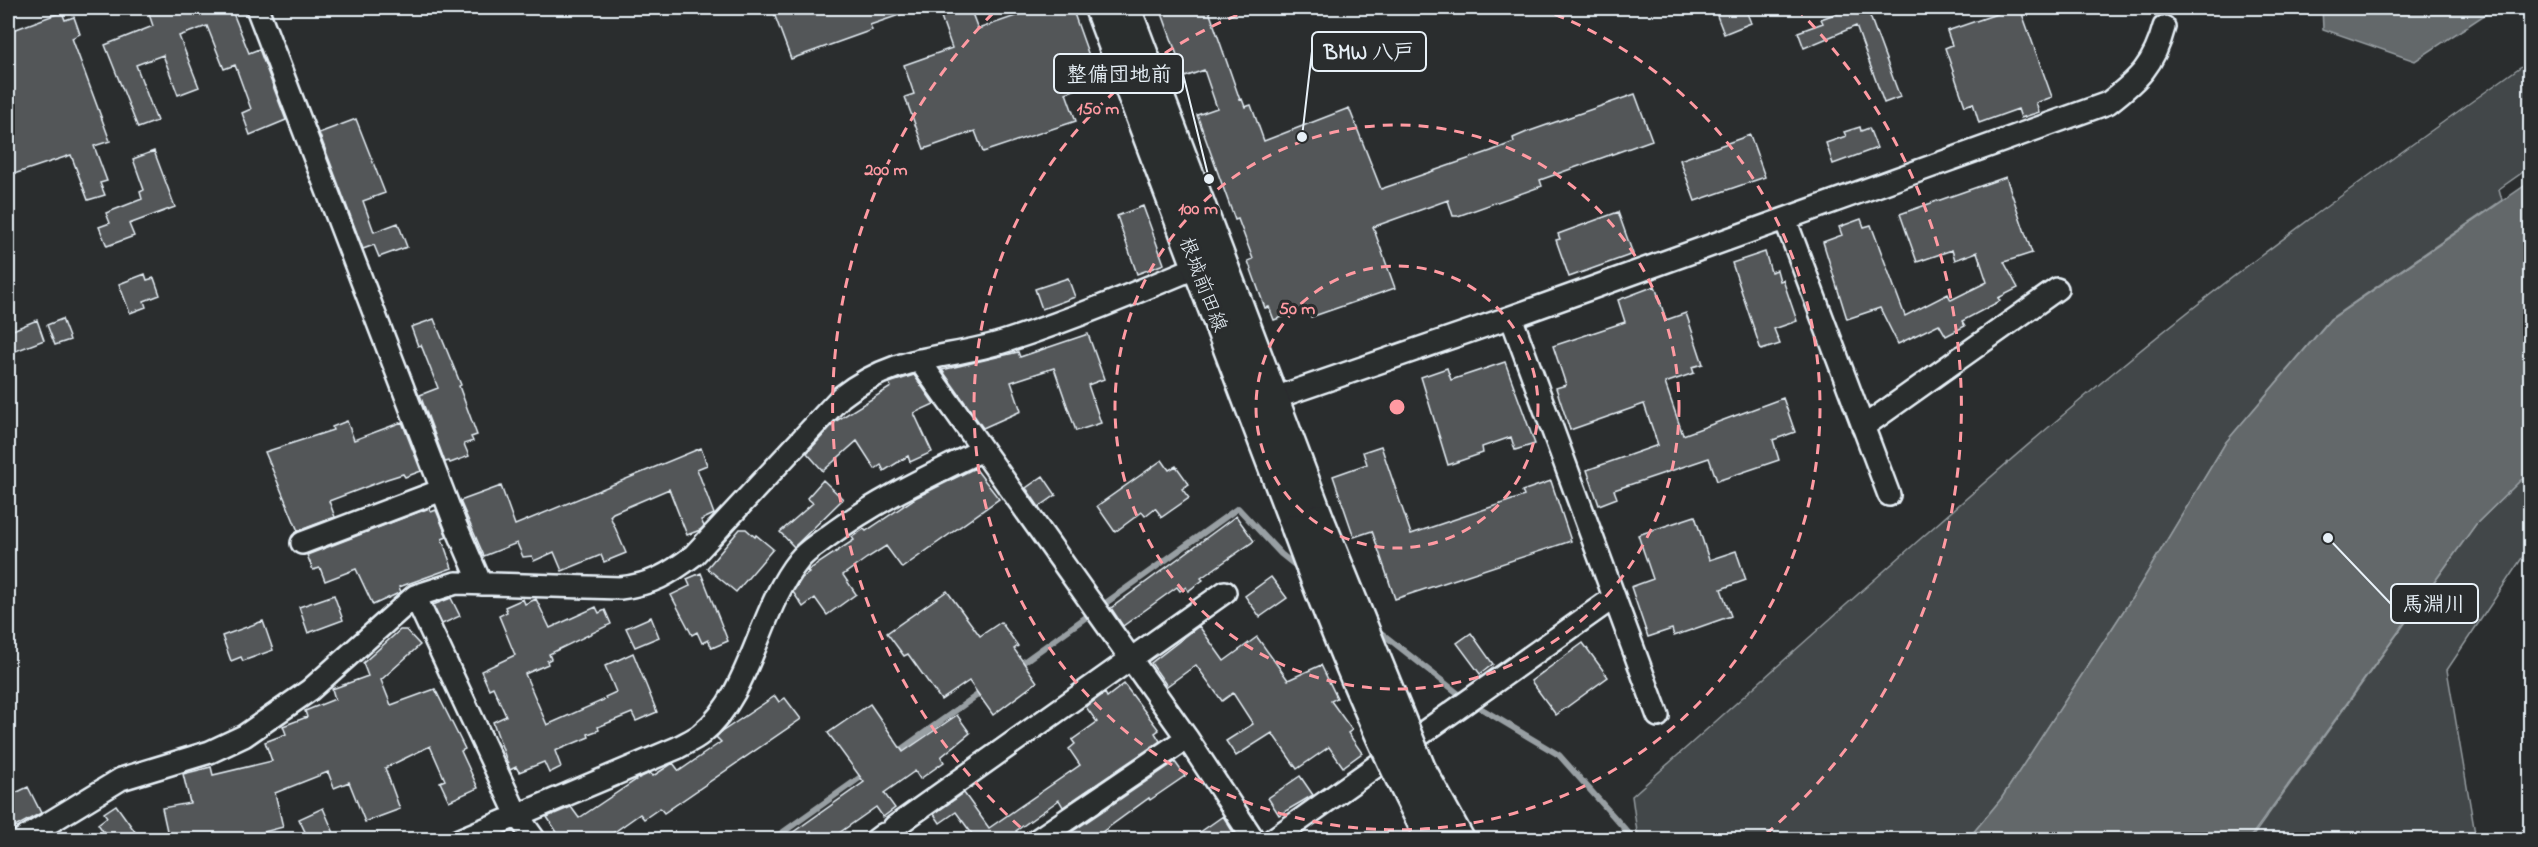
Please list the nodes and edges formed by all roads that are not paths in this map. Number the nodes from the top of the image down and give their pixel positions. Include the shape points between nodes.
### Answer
1 (257, 8) edge
2 (1099, 8) edge
3 (1126, 8) edge
4 (2164, 27) dead end
5 (1785, 219) junction
6 (1197, 267) junction
7 (2057, 290) dead end
8 (1511, 317) junction
9 (919, 360) junction
10 (1262, 402) junction
11 (1863, 427) junction
12 (982, 450) junction
13 (442, 490) junction
14 (1889, 495) dead end
15 (1307, 523) junction
16 (302, 543) dead end
17 (481, 584) junction
18 (1225, 592) dead end
19 (415, 596) junction
20 (1613, 598) junction
21 (1130, 658) junction
22 (1658, 716) dead end
23 (1187, 738) junction
24 (517, 815) junction
25 (885, 833) edge
26 (21, 840) edge
27 (459, 840) edge
28 (535, 840) edge
29 (1037, 840) edge
30 (1254, 840) edge
31 (1272, 840) edge
32 (1431, 840) edge
33 (1460, 840) edge

1 - 13 street
2 - 6 street, 根城前田線
3 - 10 street, 根城前田線
4 - 5 street via 2158,52 2138,80 2108,103
5 - 8 street
5 - 11 street
6 - 9 street via 1006,341
6 - 10 street, 根城前田線
7 - 11 street
8 - 10 street
8 - 20 street
9 - 12 street
9 - 17 street via 872,375 841,397 694,555 668,575 620,588
10 - 15 street, 根城前田線
11 - 14 street
12 - 21 street
12 - 24 street via 853,518 800,558 779,588 735,689 720,714 701,734 677,748
13 - 16 street
13 - 17 street
15 - 32 street, bridge via 1332,624 1397,776
15 - 33 street, bridge via 1421,769
17 - 19 street via 456,583
18 - 21 street
19 - 24 street
19 - 26 street via 310,690 244,736 210,752 121,779
20 - 22 street
20 - 31 street
21 - 23 street
21 - 25 street
23 - 29 street
23 - 30 street
24 - 27 street
24 - 28 street

